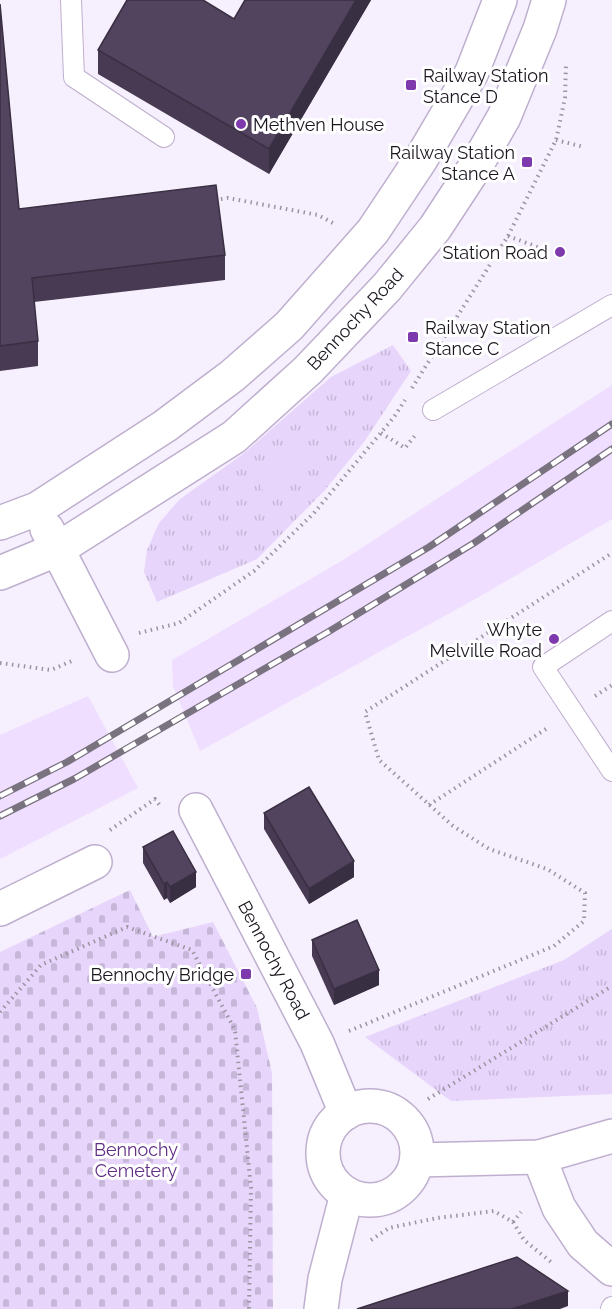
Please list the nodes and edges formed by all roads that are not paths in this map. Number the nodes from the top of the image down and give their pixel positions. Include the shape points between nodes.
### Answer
1 (71, 0) edge
2 (500, 0) edge
3 (549, 0) edge
4 (164, 137) dead end
5 (612, 304) edge
6 (433, 411) road end
7 (37, 509) junction
8 (0, 523) edge
9 (58, 549) junction
10 (0, 573) edge
11 (612, 621) edge
12 (99, 652) road end
13 (612, 771) edge
14 (196, 810) road end
15 (95, 862) road end
16 (0, 909) edge
17 (346, 1113) junction
18 (612, 1136) edge
19 (539, 1157) junction
20 (417, 1160) junction
21 (347, 1194) junction
22 (612, 1269) edge
23 (321, 1309) edge

1 - 4 lane via 74,77
2 - 7 main road via 472,72 421,159 365,240 289,326 232,376 165,426
3 - 9 main road, Bennochy Road via 504,117 435,228 387,288 308,370 234,437
5 - 6 lane
7 - 8 main road
7 - 9 main road
9 - 10 main road, Bennochy Road
9 - 12 main road
11 - 13 lane via 543,667
14 - 17 main road, Bennochy Road via 317,1044
15 - 16 main road
17 - 20 main road via 363,1107 391,1111 409,1126
17 - 21 main road via 327,1134 324,1154 328,1174
18 - 19 main road
19 - 20 main road
19 - 22 main road via 559,1208 583,1244
20 - 21 main road via 408,1181 391,1196 369,1200
21 - 23 main road

